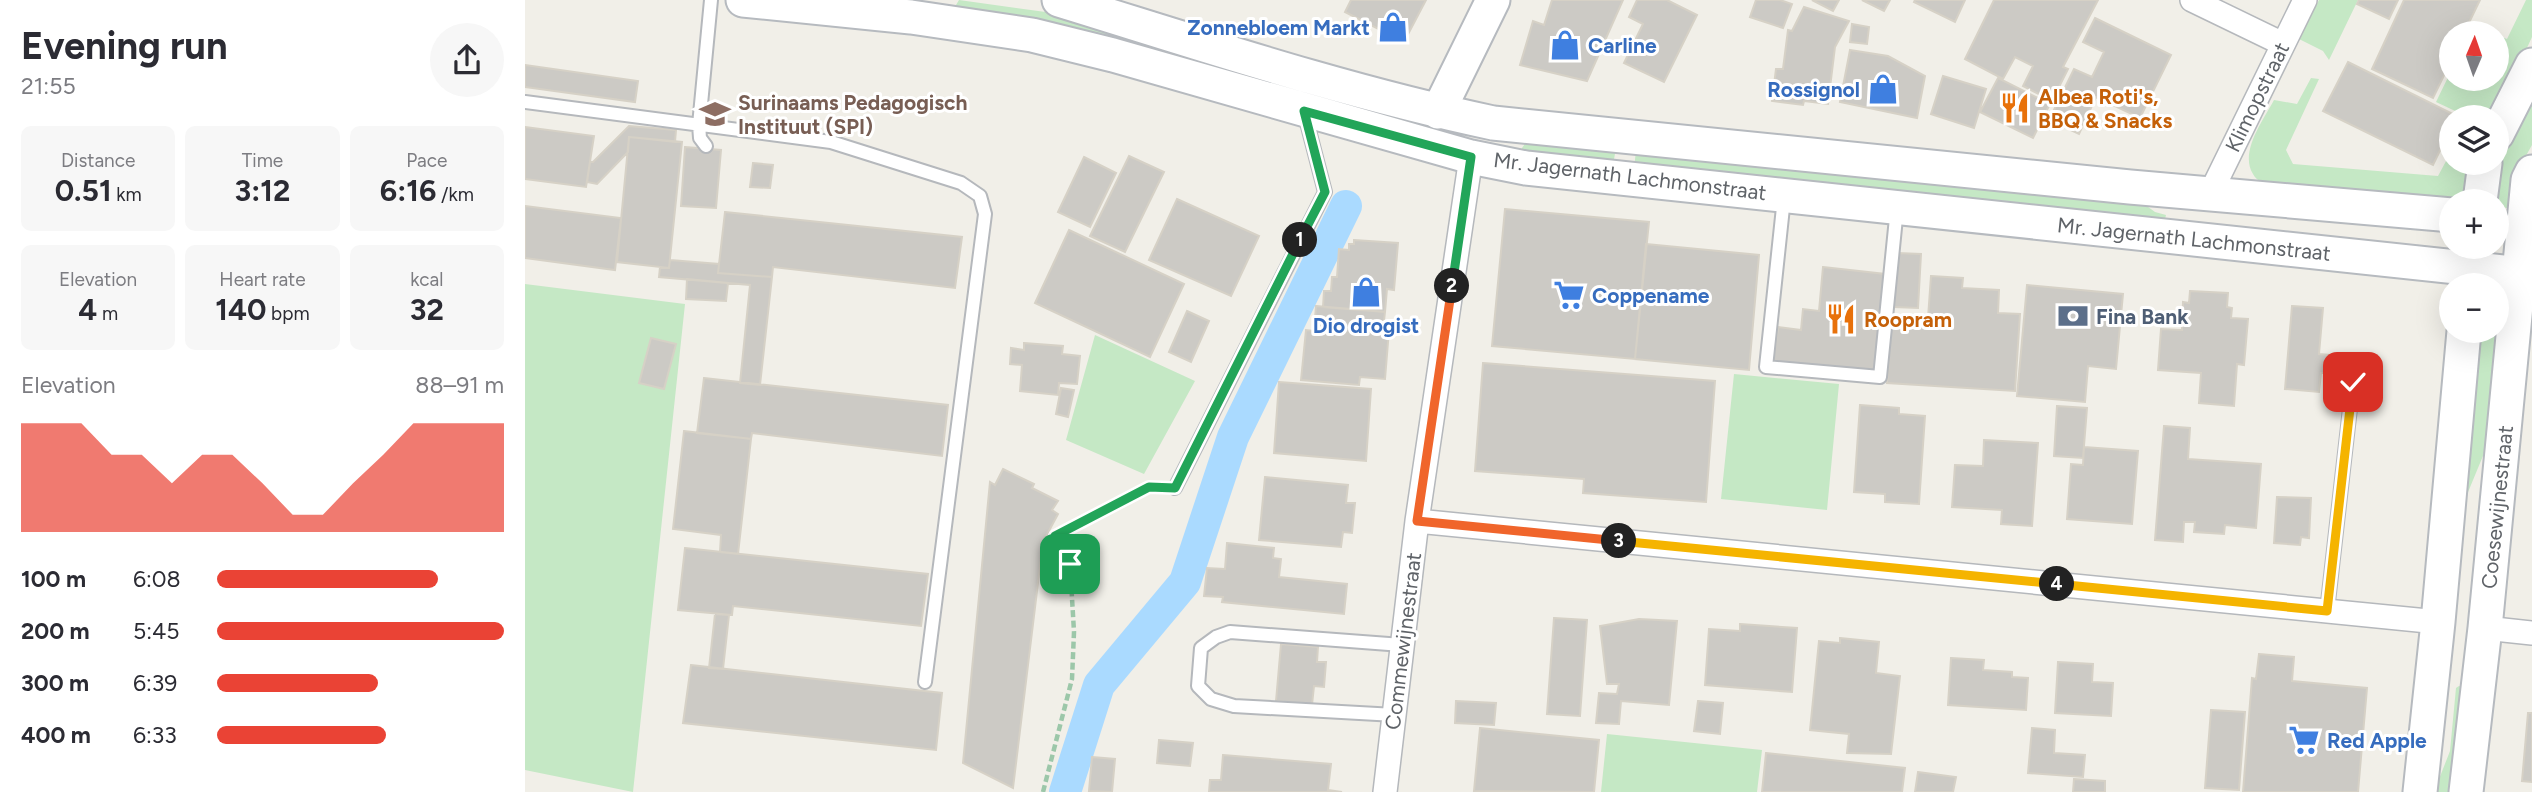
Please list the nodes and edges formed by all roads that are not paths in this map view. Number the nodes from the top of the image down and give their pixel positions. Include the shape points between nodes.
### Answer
1 (711, 0) edge
2 (743, 0) edge
3 (1059, 0) edge
4 (1493, 0) edge
5 (2192, 0) edge
6 (2305, 0) edge
7 (912, 9) edge
8 (2283, 44) junction
9 (2532, 65) edge
10 (525, 102) edge
11 (2509, 110) edge
12 (1304, 111) junction
13 (1438, 112) junction
14 (699, 125) junction
15 (706, 146) dead end
16 (1471, 157) junction
17 (2532, 172) edge
18 (1785, 194) junction
19 (2210, 194) junction
20 (1898, 206) junction
21 (2439, 214) edge
22 (2518, 221) edge
23 (2471, 267) edge
24 (2526, 274) edge
25 (2463, 343) edge
26 (2353, 382) dead end
27 (1175, 488) road end
28 (1417, 521) junction
29 (2327, 611) junction
30 (2438, 622) junction
31 (2485, 628) junction
32 (2532, 633) edge
33 (1402, 646) junction
34 (925, 682) dead end
35 (1395, 715) junction
36 (1385, 792) edge
37 (2420, 792) edge
38 (2466, 792) edge

1 - 14 lane
2 - 7 main road, Mr. Jagernath Lachmonstraat
3 - 13 main road, Mr. Jagernath Lachmonstraat
4 - 13 main road
5 - 8 street
6 - 8 street, Klimopstraat
7 - 12 main road, Mr. Jagernath Lachmonstraat via 1113,55
8 - 19 street, Klimopstraat
9 - 11 main road
10 - 14 lane
12 - 16 main road, Mr. Jagernath Lachmonstraat
12 - 27 lane via 1325,192
13 - 19 main road, Mr. Jagernath Lachmonstraat via 1493,123
14 - 15 lane
14 - 34 lane via 831,142 961,183 980,196 985,214
16 - 18 main road, Mr. Jagernath Lachmonstraat via 1525,168
16 - 28 street, Commewijnestraat
17 - 22 main road, Coesewijnestraat
18 - 20 main road, Mr. Jagernath Lachmonstraat
18 - 20 lane via 1766,367 1880,377
19 - 21 main road, Mr. Jagernath Lachmonstraat
20 - 23 main road, Mr. Jagernath Lachmonstraat
22 - 24 main road, Coesewijnestraat
23 - 24 main road, Mr. Jagernath Lachmonstraat
24 - 31 main road, Coesewijnestraat
25 - 30 main road
26 - 29 lane
28 - 29 street
28 - 33 street, Commewijnestraat
29 - 30 street
30 - 37 main road
31 - 32 street
31 - 38 main road, Coesewijnestraat
33 - 35 street, Commewijnestraat
33 - 35 lane via 1230,632 1201,648 1198,686 1211,699 1234,706
35 - 36 street, Commewijnestraat

